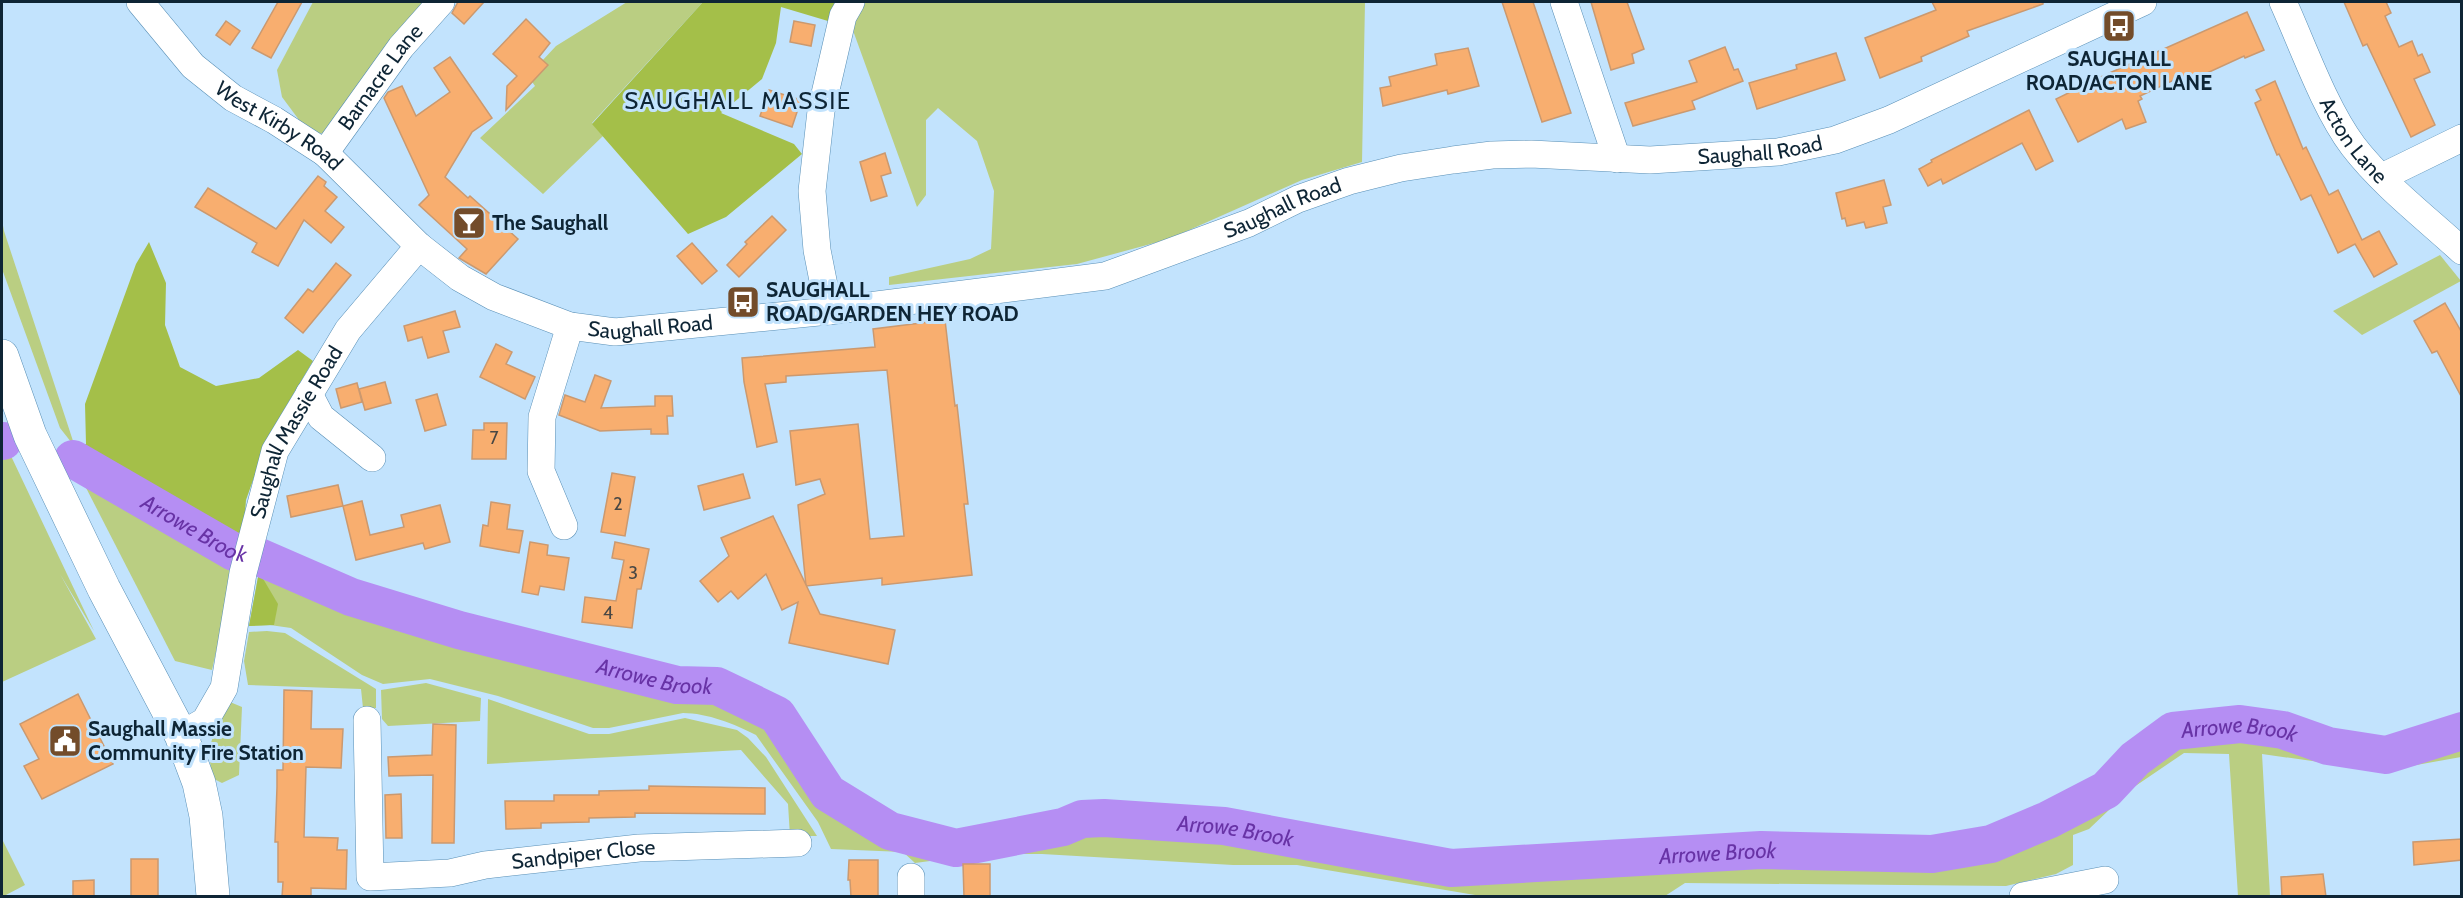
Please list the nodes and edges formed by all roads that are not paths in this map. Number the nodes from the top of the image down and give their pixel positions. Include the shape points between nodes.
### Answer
1 (140, 2) edge
2 (441, 2) edge
3 (851, 2) edge
4 (1564, 2) edge
5 (2143, 2) edge
6 (2283, 2) edge
7 (2112, 8) edge
8 (2462, 138) edge
9 (325, 153) junction
10 (1617, 159) junction
11 (2382, 177) junction
12 (419, 246) junction
13 (2462, 251) edge
14 (829, 311) junction
15 (570, 326) junction
16 (2, 356) edge
17 (309, 394) junction
18 (372, 458) dead end
19 (564, 526) dead end
20 (367, 720) dead end
21 (181, 735) junction
22 (798, 843) dead end
23 (2105, 880) dead end
24 (450, 885) edge
25 (369, 887) edge
26 (213, 897) edge
27 (2023, 897) edge

1 - 9 street, West Kirby Road via 193,66 232,98
2 - 9 street, Barnacre Lane via 401,47
3 - 14 street via 843,16 821,111 812,190 816,250
4 - 10 street
5 - 7 street, Saughall Road
6 - 11 street, Acton Lane via 2330,106 2353,145
7 - 10 street, Saughall Road via 1889,120 1835,140 1778,152
8 - 11 street
9 - 12 street, West Kirby Road
10 - 14 street, Saughall Road via 1492,155 1401,168 1299,199 1249,223 1105,276
11 - 13 street, Acton Lane
12 - 15 street, Saughall Road via 460,278 494,297
12 - 17 street, Saughall Massie Road via 348,330
14 - 15 street, Saughall Road via 615,332
15 - 19 street via 542,417 541,471
16 - 21 main road via 30,435 104,589
17 - 18 street via 321,417
17 - 21 street, Saughall Massie Road via 275,451 243,573 224,688 205,721
20 - 25 street, Sandpiper Close
21 - 26 main road via 199,783 206,816
22 - 24 street, Sandpiper Close via 639,848 485,865
23 - 27 street
24 - 25 street, Sandpiper Close

